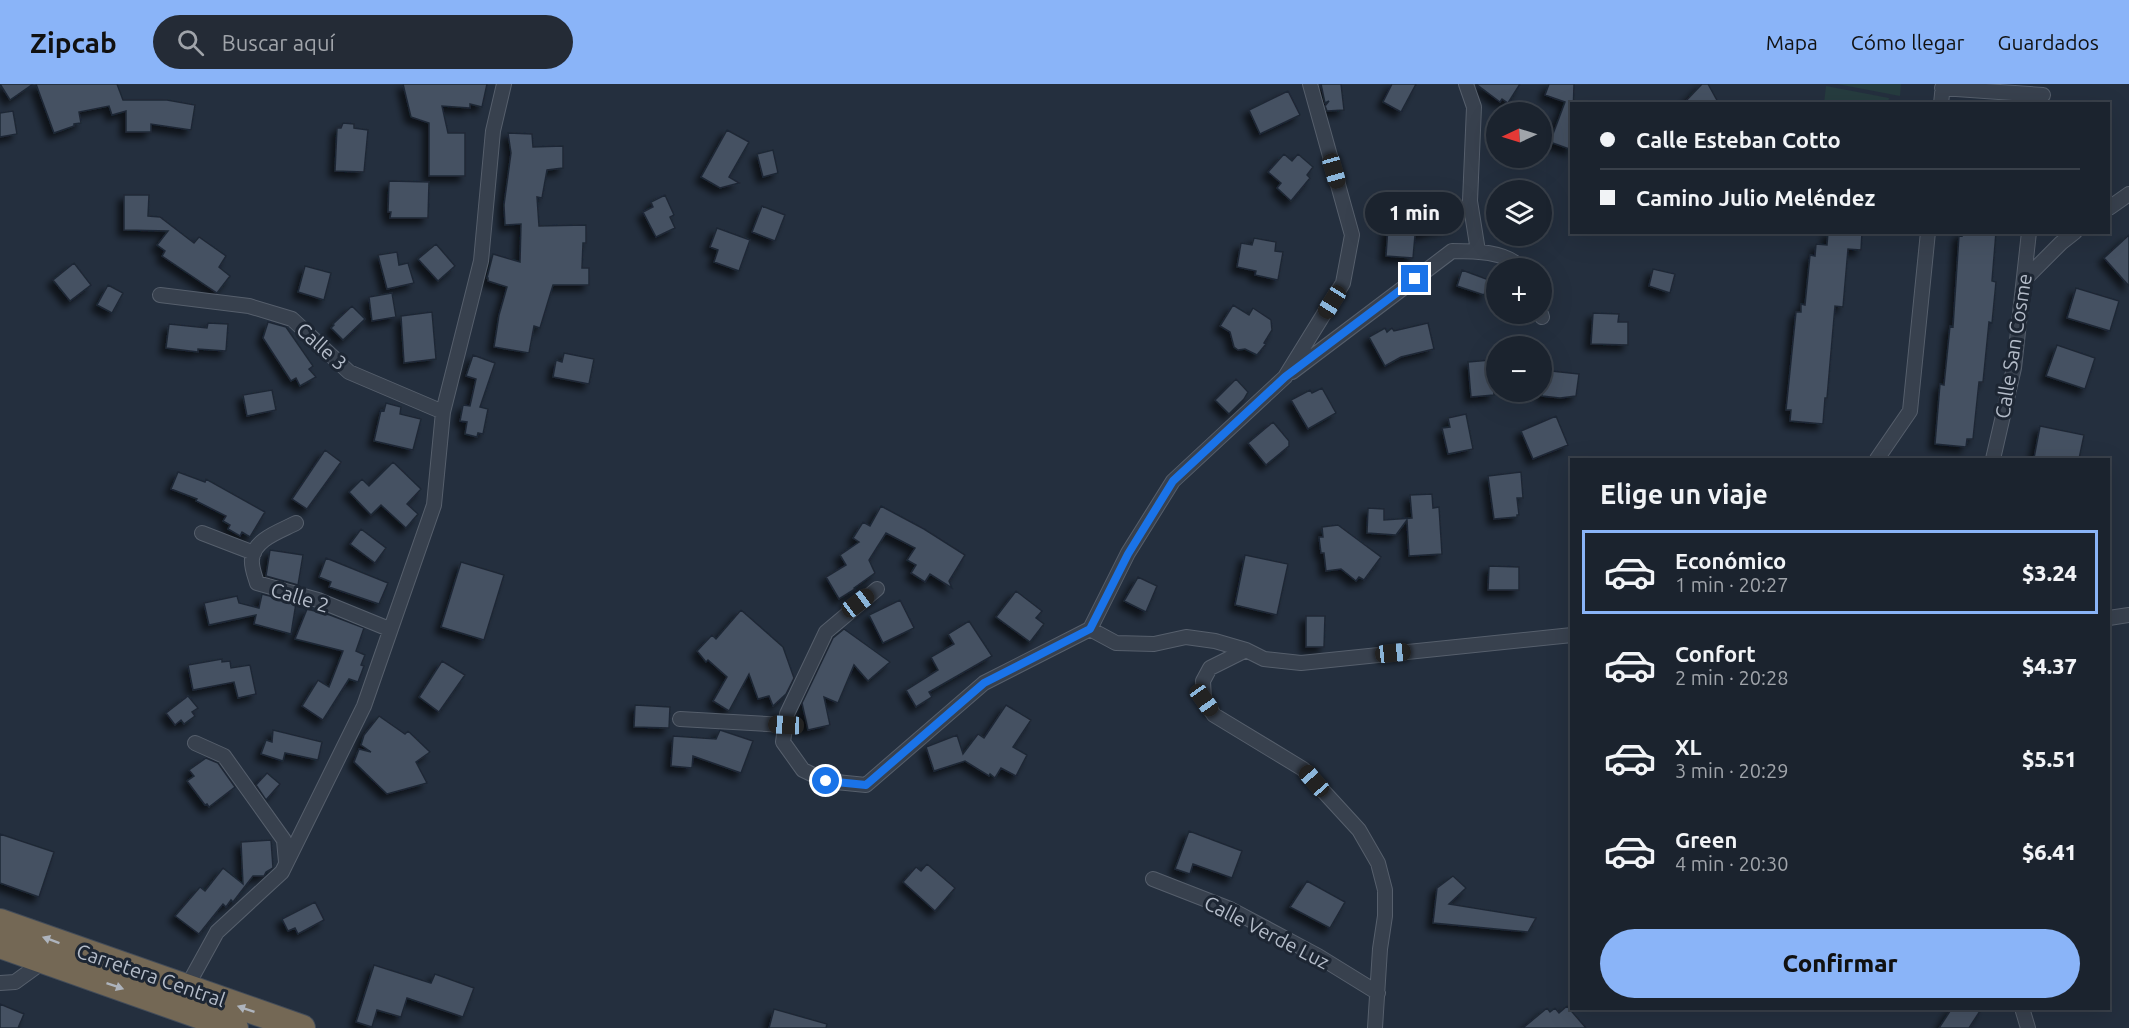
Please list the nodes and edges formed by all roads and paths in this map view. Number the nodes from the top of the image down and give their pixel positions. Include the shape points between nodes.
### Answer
1 (504, 84) edge
2 (1310, 84) edge
3 (1466, 84) edge
4 (1942, 86) edge
5 (2043, 94) edge
6 (1941, 102) edge
7 (2129, 195) edge
8 (2110, 206) edge
9 (1928, 234) edge
10 (2029, 234) edge
11 (2072, 234) edge
12 (1478, 251) junction
13 (1504, 258) edge
14 (2025, 279) junction
15 (160, 295) dead end
16 (1285, 377) junction
17 (443, 412) junction
18 (1878, 458) edge
19 (1993, 458) edge
20 (296, 523) dead end
21 (202, 533) dead end
22 (254, 553) junction
23 (877, 589) dead end
24 (2129, 615) edge
25 (2110, 618) edge
26 (389, 629) junction
27 (1090, 629) junction
28 (1570, 635) edge
29 (1246, 650) junction
30 (680, 718) dead end
31 (786, 725) junction
32 (195, 742) dead end
33 (286, 864) junction
34 (1153, 879) dead end
35 (0, 922) edge
36 (0, 945) edge
37 (44, 961) junction
38 (0, 983) edge
39 (1378, 993) junction
40 (182, 998) junction
41 (2023, 1010) edge
42 (235, 1028) edge
43 (302, 1028) edge
44 (1375, 1028) edge
45 (2028, 1028) edge

1 - 17 street via 493,131 481,261
2 - 16 street via 1352,236 1343,283
3 - 12 street via 1474,107 1470,201
4 - 5 street
4 - 6 street
7 - 8 street
9 - 18 street via 1910,411
10 - 14 street, Calle San Cosme
11 - 14 street
12 - 13 street
12 - 16 street via 1452,251
14 - 19 street, Calle San Cosme via 2014,368
15 - 17 street, Calle 3 via 249,306 292,319 349,372
16 - 27 street via 1173,481 1128,554
17 - 26 street via 434,505
20 - 22 street via 257,546
21 - 22 street
22 - 26 street, Calle 2 via 252,565 257,583 318,600
23 - 31 street via 826,632 787,714
24 - 25 street
26 - 33 street via 364,706
27 - 29 street via 1116,644 1154,644 1186,637
27 - 31 street via 984,683 866,785 826,781 803,770 783,742
28 - 29 street via 1300,663 1264,659
29 - 39 street via 1210,668 1203,681 1204,700 1214,715 1303,769 1359,830 1378,863 1385,890
30 - 31 street
32 - 33 street via 224,756 284,840
33 - 40 street via 217,932
34 - 39 street, Calle Verde Luz via 1230,909
40 -> 35 highway, Carretera Central
36 - 37 highway, Carretera Central
37 - 38 street via 15,982
37 -> 40 highway, Carretera Central
39 - 44 street
40 - 42 highway, Carretera Central
43 -> 40 highway, Carretera Central
41 - 45 street

